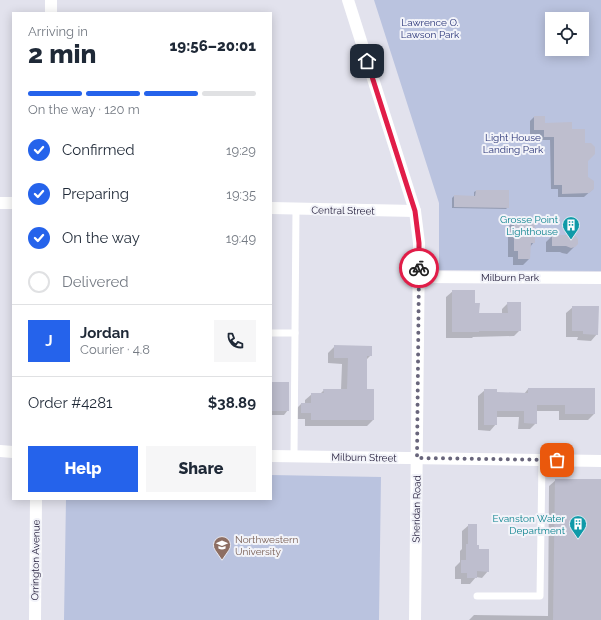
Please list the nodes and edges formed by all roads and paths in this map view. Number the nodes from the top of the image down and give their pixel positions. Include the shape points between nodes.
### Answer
1 (51, 0) edge
2 (348, 0) edge
3 (51, 12) edge
4 (0, 203) edge
5 (12, 203) edge
6 (272, 208) edge
7 (296, 209) junction
8 (415, 211) junction
9 (419, 277) junction
10 (601, 278) edge
11 (272, 333) edge
12 (295, 334) junction
13 (0, 451) edge
14 (12, 452) edge
15 (272, 456) edge
16 (294, 456) junction
17 (417, 458) junction
18 (542, 460) junction
19 (601, 461) edge
20 (36, 500) edge
21 (477, 596) dead end
22 (35, 620) edge
23 (415, 620) edge

1 - 3 street
2 - 8 street, Sheridan Road
4 - 5 street
6 - 7 street, Central Street
7 - 8 street, Central Street
7 - 12 lane
8 - 9 street, Sheridan Road via 419,243
9 - 10 street, Milburn Park
9 - 17 street, Sheridan Road
11 - 12 lane
12 - 16 lane
13 - 14 street
15 - 16 street, Milburn Street
16 - 17 street, Milburn Street
17 - 18 street, Milburn Street
17 - 23 street, Sheridan Road
18 - 19 street, Milburn Street
18 - 21 lane via 540,596
20 - 22 street, Orrington Avenue

